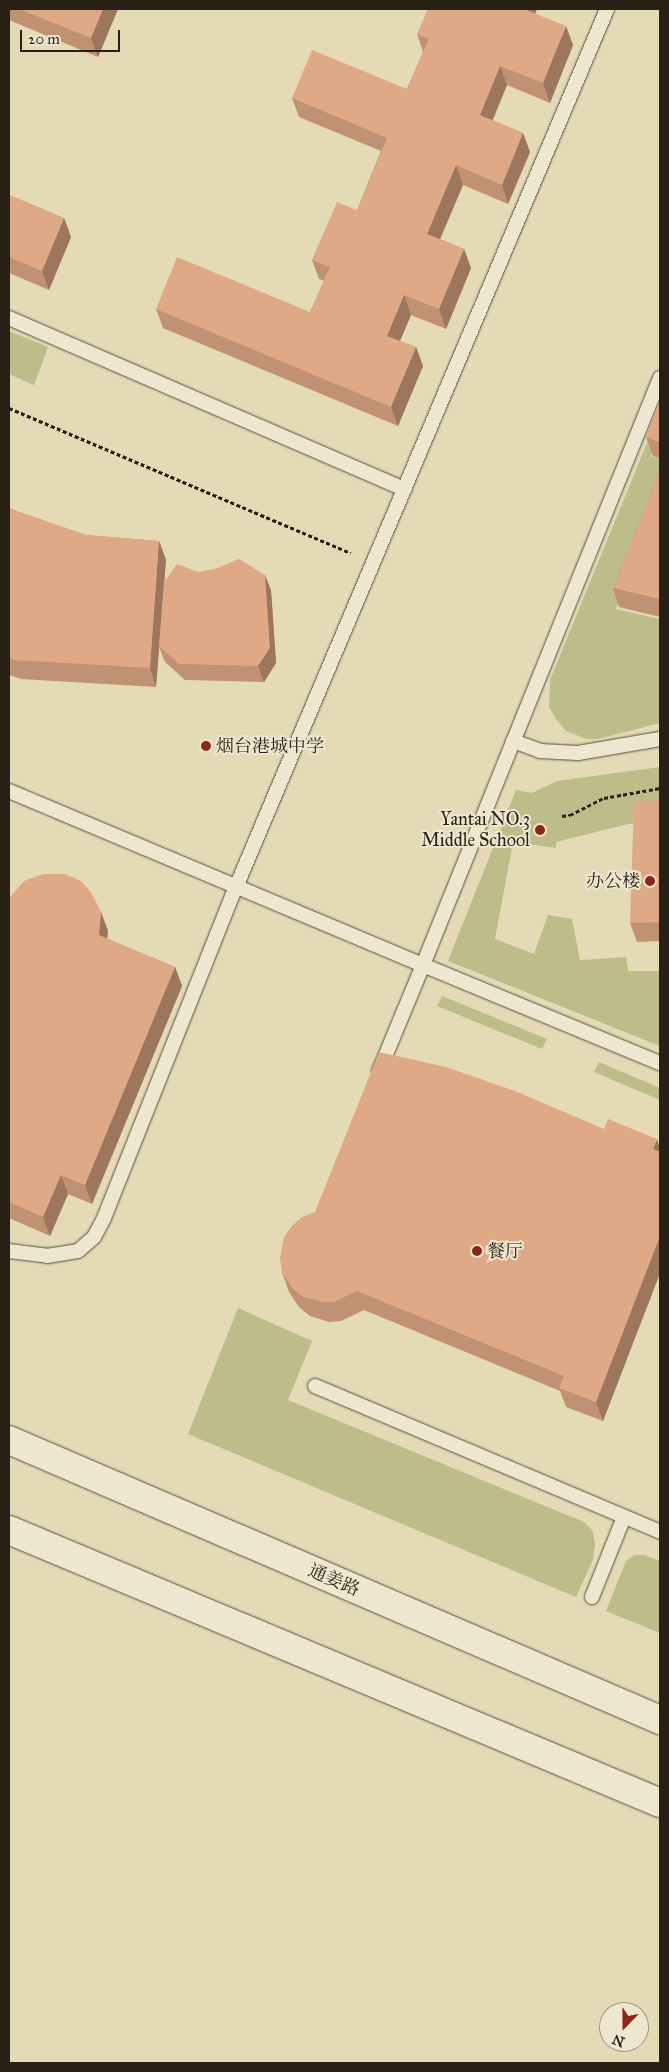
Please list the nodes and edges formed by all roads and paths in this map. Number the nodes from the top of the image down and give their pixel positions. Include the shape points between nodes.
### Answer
1 (607, 9) edge
2 (9, 318) edge
3 (660, 378) edge
4 (9, 408) edge
5 (405, 490) junction
6 (374, 563) junction
7 (660, 739) edge
8 (513, 741) junction
9 (660, 788) edge
10 (9, 791) edge
11 (562, 816) dead end
12 (236, 888) junction
13 (423, 965) junction
14 (660, 1063) edge
15 (374, 1083) edge
16 (9, 1251) edge
17 (315, 1386) dead end
18 (9, 1440) edge
19 (624, 1517) junction
20 (9, 1530) edge
21 (660, 1532) edge
22 (592, 1597) dead end
23 (660, 1720) edge
24 (660, 1803) edge

1 - 5 lane
2 - 5 lane
3 - 8 lane
4 - 6 path
5 - 6 lane
6 - 12 lane
7 - 8 lane via 578,753 540,751
8 - 13 lane
9 - 11 path via 604,798
10 - 12 lane
12 - 13 lane
12 - 16 lane via 94,1237 78,1251 58,1256
13 - 14 lane
13 - 15 lane
17 - 19 lane
18 - 23 street, 通姜路
19 - 21 lane
19 - 22 lane
20 - 24 street

